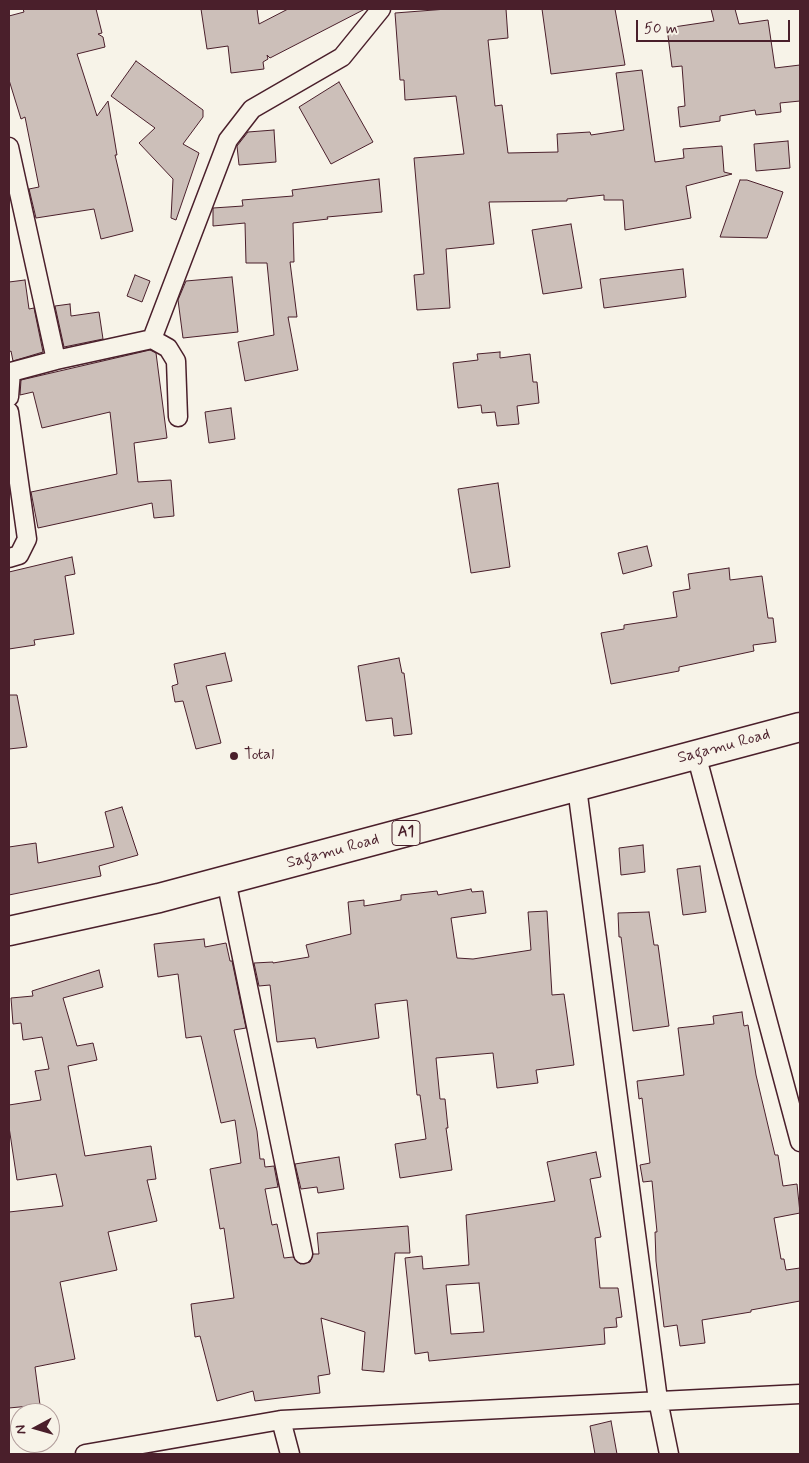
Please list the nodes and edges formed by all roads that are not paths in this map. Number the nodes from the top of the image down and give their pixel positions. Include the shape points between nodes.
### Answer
1 (381, 9) edge
2 (9, 146) edge
3 (152, 339) junction
4 (56, 360) junction
5 (9, 397) edge
6 (9, 412) edge
7 (178, 417) dead end
8 (9, 558) edge
9 (800, 727) edge
10 (696, 754) junction
11 (577, 788) junction
12 (226, 880) junction
13 (9, 931) edge
14 (800, 1142) edge
15 (303, 1254) dead end
16 (800, 1394) edge
17 (658, 1400) junction
18 (281, 1420) junction
19 (85, 1454) edge
20 (290, 1454) edge
21 (669, 1454) edge

1 - 3 street via 342,57 252,109 228,140
2 - 4 street
3 - 4 street
3 - 7 street via 168,348 176,362
4 - 5 street via 12,372
6 - 8 street via 27,540 19,555
9 - 10 highway, Sagamu Road / A1
10 - 11 highway, Sagamu Road / A1
10 - 14 street
11 - 12 highway, Sagamu Road / A1
11 - 17 street
12 - 13 highway, Sagamu Road / A1
12 - 15 street
16 - 17 street
17 - 18 street
17 - 21 street
18 - 19 street
18 - 20 street

